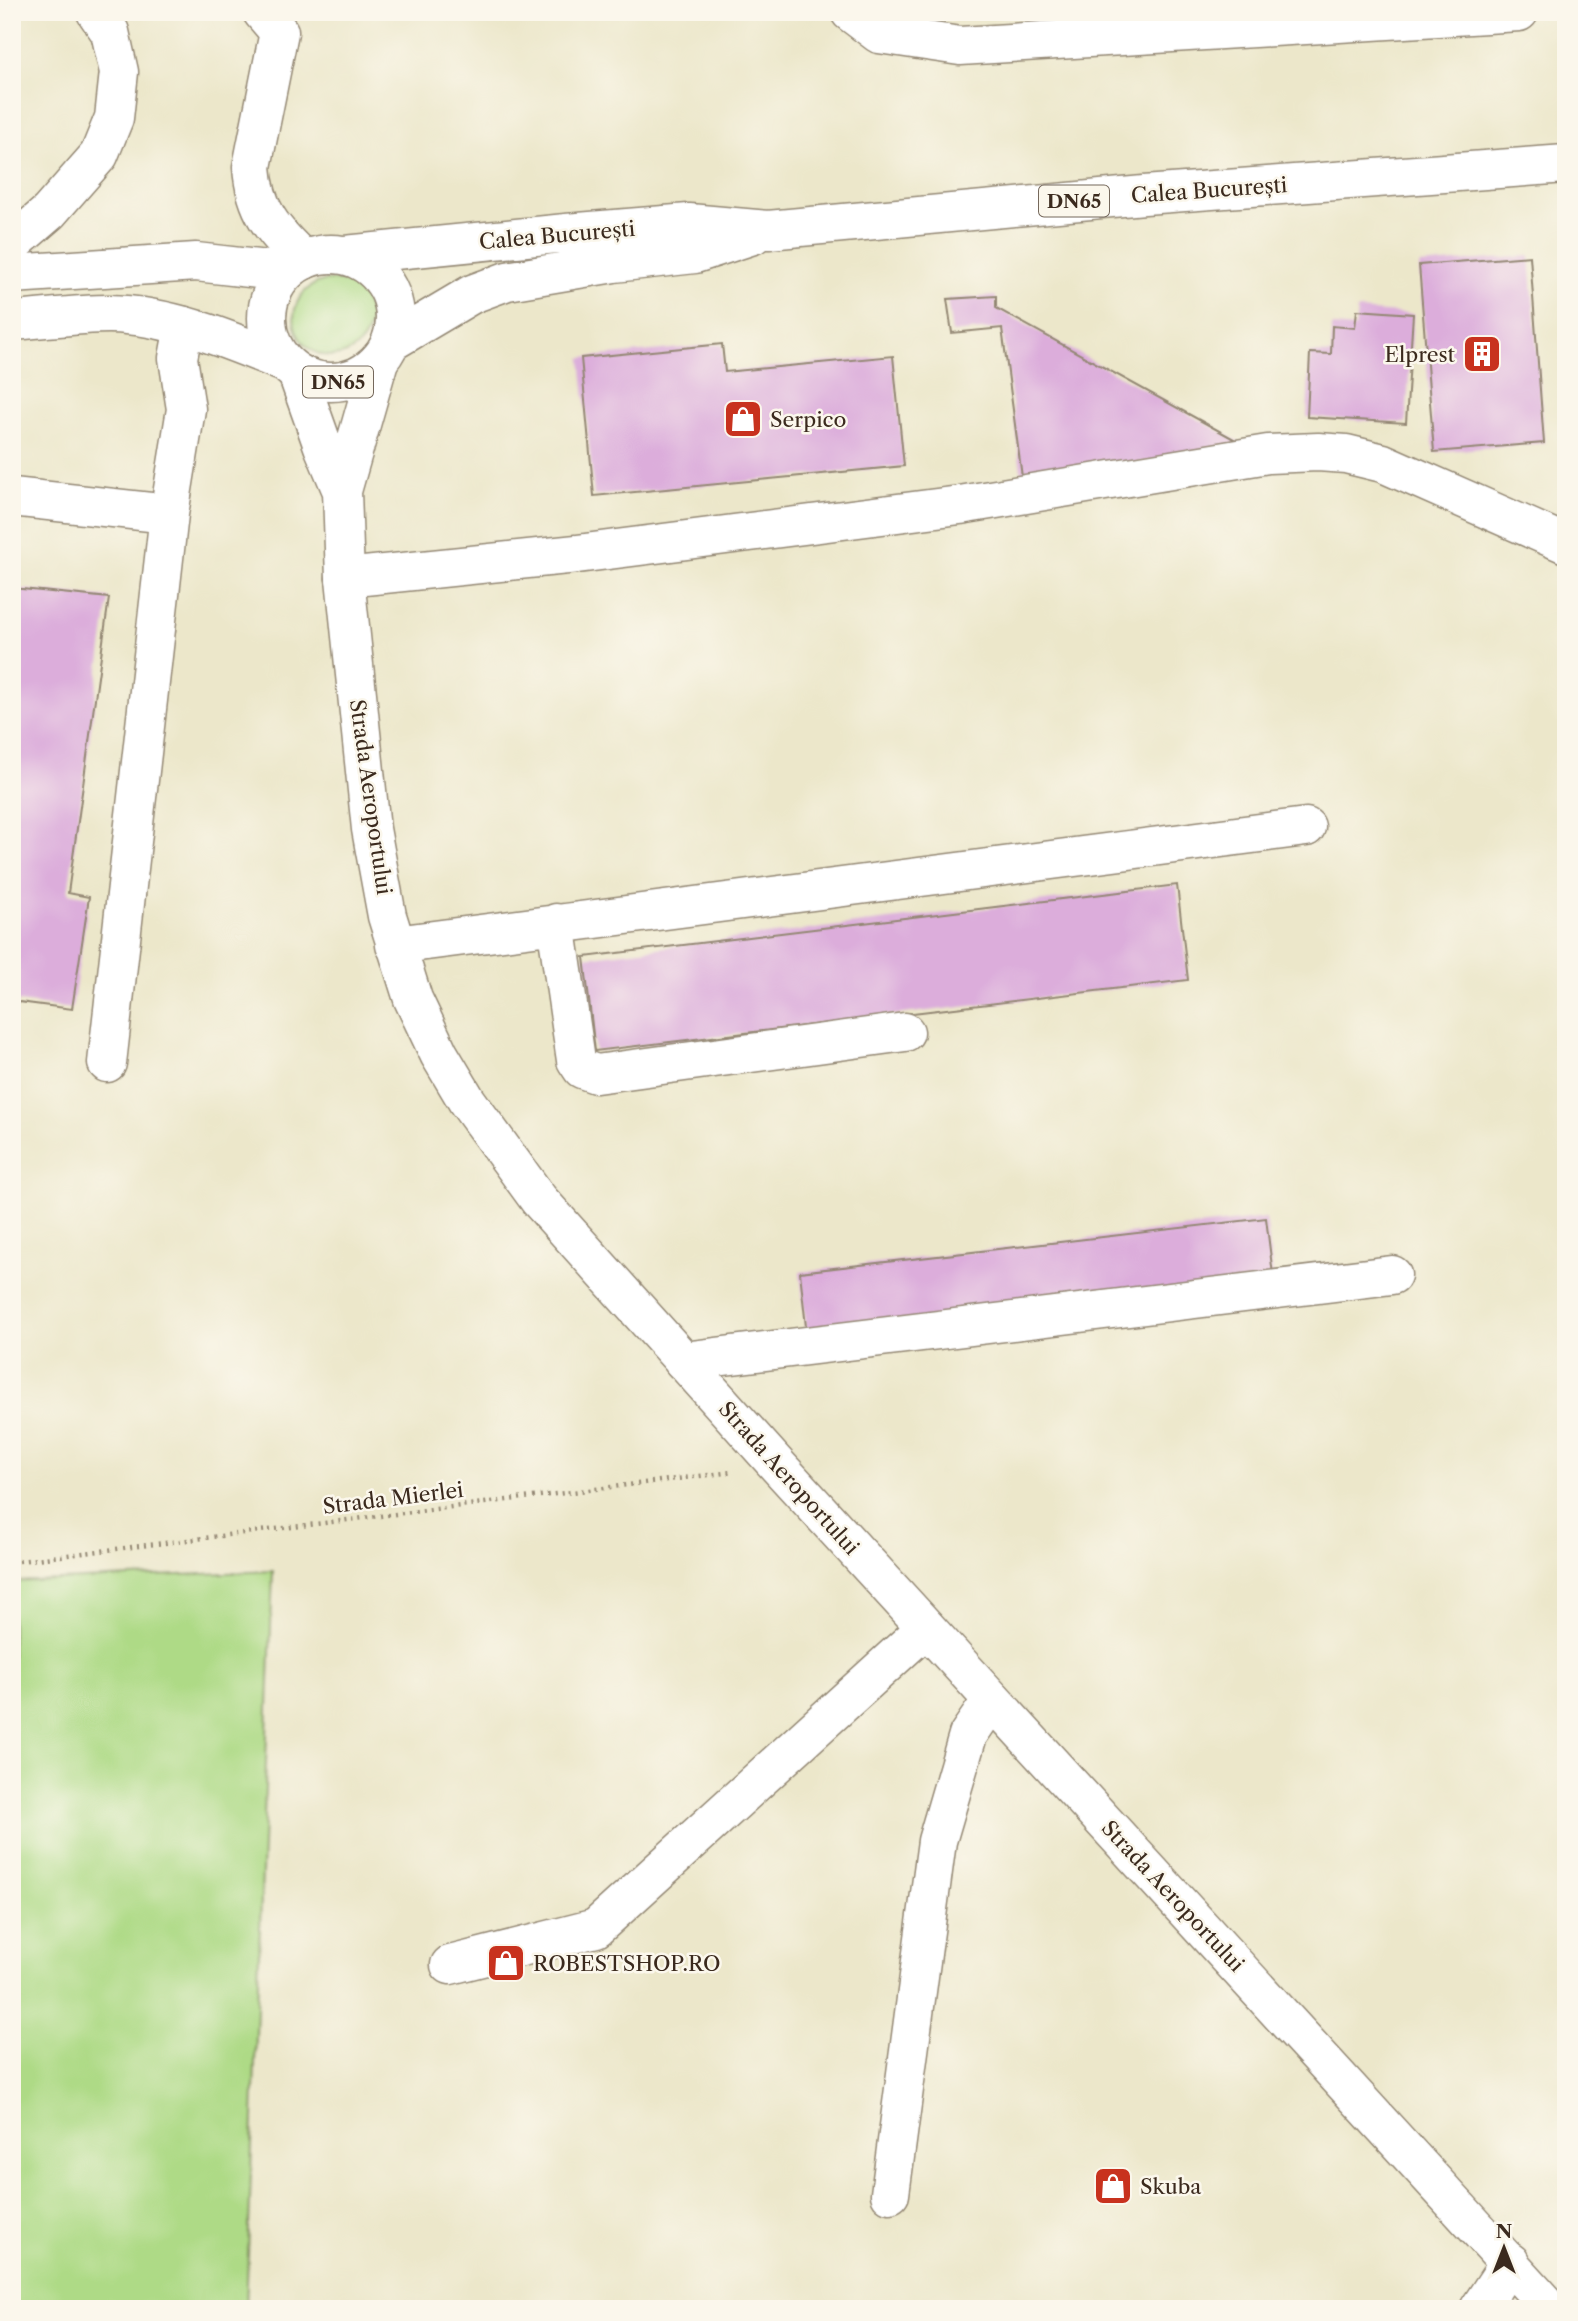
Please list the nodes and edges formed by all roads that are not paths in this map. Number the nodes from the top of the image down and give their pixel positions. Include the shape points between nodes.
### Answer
1 (96, 12) edge
2 (261, 12) edge
3 (850, 12) edge
4 (1519, 12) edge
5 (1566, 164) edge
6 (768, 230) junction
7 (12, 244) edge
8 (345, 255) junction
9 (295, 266) junction
10 (12, 274) edge
11 (12, 321) edge
12 (184, 326) junction
13 (385, 352) junction
14 (291, 368) junction
15 (342, 491) junction
16 (12, 497) edge
17 (169, 514) junction
18 (1566, 544) edge
19 (345, 578) junction
20 (1306, 827) dead end
21 (556, 923) junction
22 (395, 945) junction
23 (905, 1032) dead end
24 (107, 1063) dead end
25 (1392, 1275) dead end
26 (684, 1361) junction
27 (926, 1628) junction
28 (992, 1700) junction
29 (450, 1965) dead end
30 (890, 2194) dead end
31 (1510, 2262) junction
32 (1479, 2309) edge
33 (1551, 2309) edge

1 - 7 main road via 110,32 119,72 114,118 99,155 49,212
2 - 9 main road via 279,32 253,179 267,220
3 - 4 main road via 879,34 960,46
5 - 6 main road, Calea București / DN65 via 1144,195
6 - 8 main road, Calea București / DN65 via 690,223
6 - 13 main road, Calea București / DN65 via 695,254 507,281 472,294
8 - 9 main road, DN65 via 324,254
8 - 13 main road, DN65 via 382,279 392,298 396,320
9 - 10 main road via 196,262
9 - 14 main road, DN65 via 274,288 267,328 273,346
11 - 12 main road, DN65 via 110,314
12 - 14 main road, DN65
12 - 17 main road via 178,358 186,408
13 - 14 main road, DN65 via 362,375 340,382 318,381
13 - 15 main road, Strada Aeroportului
14 - 15 main road, Strada Aeroportului
15 - 19 main road, Strada Aeroportului
16 - 17 main road
17 - 24 main road
18 - 19 main road via 1383,463 1318,452 1268,454 960,505
19 - 22 main road, Strada Aeroportului via 371,829
20 - 21 main road
21 - 22 main road
21 - 23 main road via 576,1060 596,1074
22 - 26 main road, Strada Aeroportului via 413,999 439,1054 493,1139 539,1200
25 - 26 main road
26 - 27 main road, Strada Aeroportului
27 - 28 main road, Strada Aeroportului
27 - 29 main road via 596,1928
28 - 30 main road via 968,1735 937,1841
28 - 31 main road, Strada Aeroportului
31 - 32 main road
31 - 33 main road, Strada Aeroportului

